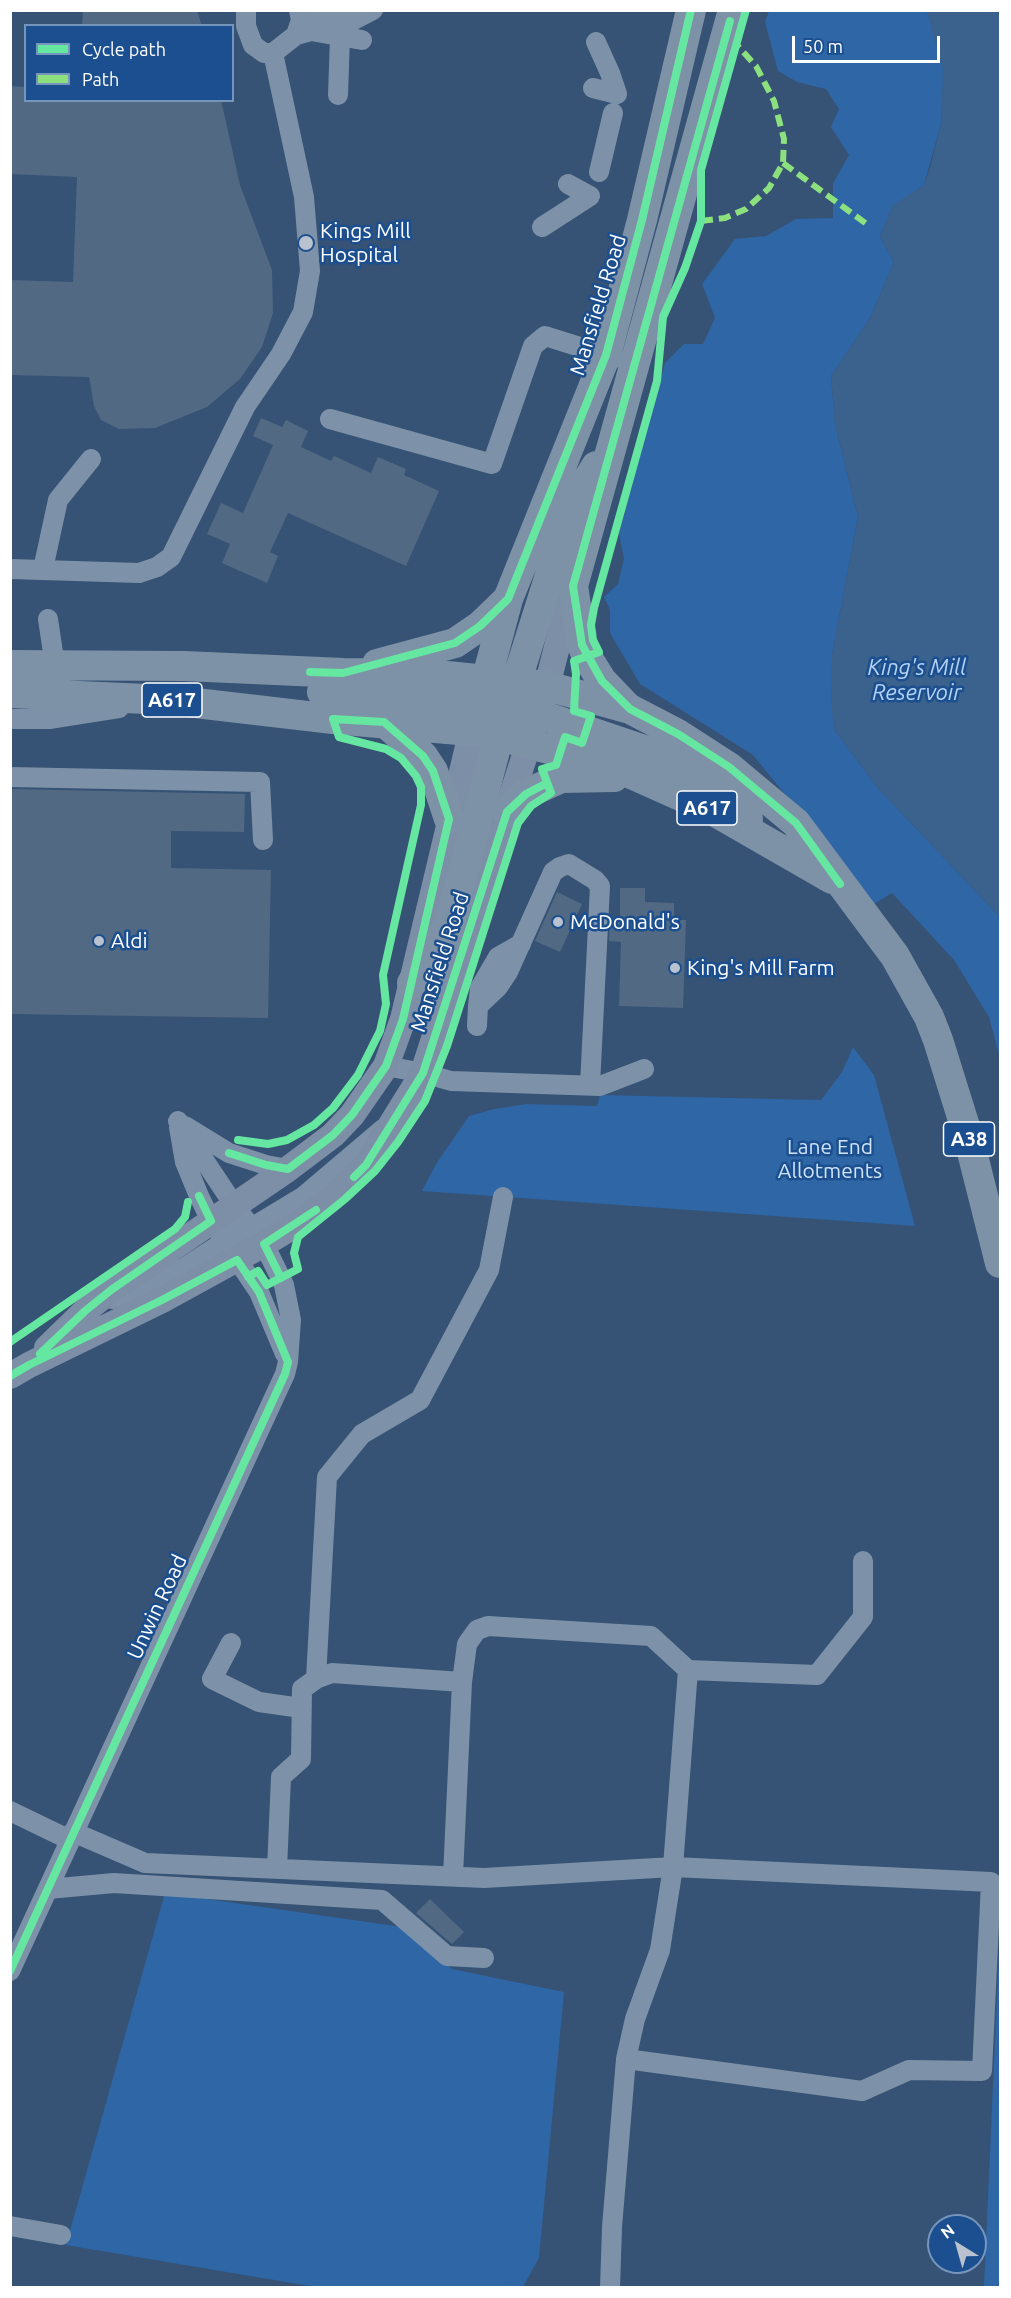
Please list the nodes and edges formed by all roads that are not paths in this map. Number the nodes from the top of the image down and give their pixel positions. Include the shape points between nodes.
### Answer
1 (246, 10) edge
2 (299, 10) edge
3 (309, 10) edge
4 (346, 10) edge
5 (691, 10) edge
6 (372, 11) edge
7 (729, 14) edge
8 (296, 35) junction
9 (339, 37) junction
10 (362, 40) dead end
11 (596, 42) dead end
12 (273, 53) junction
13 (593, 88) dead end
14 (338, 95) dead end
15 (614, 113) dead end
16 (599, 172) dead end
17 (568, 184) dead end
18 (542, 227) dead end
19 (606, 355) junction
20 (635, 364) junction
21 (330, 419) dead end
22 (615, 436) junction
23 (91, 459) dead end
24 (10, 568) edge
25 (43, 569) junction
26 (573, 586) junction
27 (508, 599) junction
28 (48, 619) dead end
29 (10, 665) edge
30 (55, 666) junction
31 (184, 666) junction
32 (343, 673) junction
33 (10, 693) edge
34 (170, 700) junction
35 (630, 709) junction
36 (508, 710) junction
37 (10, 719) edge
38 (384, 722) junction
39 (10, 777) edge
40 (638, 777) junction
41 (507, 812) junction
42 (449, 819) junction
43 (262, 840) dead end
44 (772, 846) junction
45 (840, 884) junction
46 (412, 982) junction
47 (477, 1016) dead end
48 (386, 1066) junction
49 (644, 1069) dead end
50 (423, 1073) junction
51 (590, 1085) junction
52 (178, 1121) junction
53 (288, 1169) junction
54 (503, 1197) dead end
55 (234, 1205) junction
56 (257, 1236) junction
57 (224, 1241) junction
58 (1000, 1263) edge
59 (288, 1362) junction
60 (20, 1370) edge
61 (863, 1560) dead end
62 (231, 1643) dead end
63 (688, 1670) junction
64 (316, 1679) junction
65 (462, 1682) junction
66 (302, 1708) junction
67 (10, 1811) edge
68 (71, 1836) junction
69 (673, 1867) junction
70 (277, 1869) junction
71 (453, 1876) junction
72 (48, 1889) junction
73 (484, 1958) dead end
74 (10, 1971) edge
75 (626, 2059) junction
76 (10, 2226) edge
77 (61, 2235) dead end
78 (610, 2288) edge

1 - 12 street via 246,26 253,45 264,53
2 - 8 street via 301,20
3 - 6 street via 318,17 352,21
4 - 6 street
5 - 19 highway, Mansfield Road
7 - 20 highway, Mansfield Road
8 - 9 street via 311,31
8 - 12 street
9 - 10 street
9 - 14 street
11 - 13 street via 616,94
12 - 25 street via 304,196 310,271 303,312 245,407 171,557 139,573
15 - 16 street
17 - 18 street via 590,196
19 - 20 street
19 - 21 street via 545,336 533,346 492,464
19 - 27 highway, Mansfield Road
20 - 22 highway, Mansfield Road
22 - 26 highway, Mansfield Road
22 - 36 highway via 572,505
23 - 25 street via 58,500
24 - 25 street
26 - 35 highway via 587,657 602,681
26 - 36 main road, Mansfield Road
27 - 32 highway via 455,643
27 - 36 highway, Mansfield Road
28 - 30 street
29 - 30 highway, A617
30 - 31 highway, A617
31 - 32 highway, A617
31 - 36 highway via 241,687 409,697
32 - 36 highway, A617 via 428,674
33 - 34 highway, A617
34 - 37 street via 49,719
34 - 38 highway, A617
35 - 36 highway, A617
35 - 45 highway, A38 via 720,761 763,795 796,823
36 - 38 highway, A617
36 - 40 highway, A617
36 - 41 main road, Mansfield Road
36 - 42 main road, Mansfield Road
36 - 44 highway via 599,733 688,771 728,796
36 - 46 highway via 449,925
38 - 42 highway via 423,756 433,771
39 - 43 street via 260,782
40 - 41 highway via 561,778 525,794
40 - 44 highway, A617 via 712,810
41 - 50 main road, Mansfield Road
42 - 46 main road, Mansfield Road
44 - 45 highway, A38
45 - 58 highway, A38 via 895,956 929,1017 968,1136
46 - 48 main road, Mansfield Road
47 - 51 street via 508,972 553,872 569,864 600,886
48 - 50 street
48 - 53 main road, Mansfield Road via 333,1135
49 - 51 street via 600,1086
50 - 51 street via 452,1081
50 - 56 main road, Mansfield Road via 366,1165 302,1221
52 - 53 street via 229,1153
52 - 55 street, Unwin Road
52 - 57 street via 185,1162
53 - 55 main road, Mansfield Road
54 - 64 street via 489,1270 420,1400 362,1434 327,1477
55 - 56 street, Unwin Road
55 - 57 main road, Mansfield Road
56 - 57 main road, Mansfield Road
56 - 57 street via 236,1230
56 - 59 street, Unwin Road via 284,1285 291,1320
57 - 59 street via 259,1292
57 - 60 main road, Mansfield Road via 162,1300
57 - 60 main road, Mansfield Road via 111,1290
59 - 68 street, Unwin Road
61 - 63 street via 863,1617 818,1676
62 - 66 street via 212,1679 259,1702
63 - 65 street via 651,1636 488,1626 477,1630 467,1644
63 - 69 street
64 - 65 street via 332,1673
64 - 66 street via 302,1689
65 - 71 street
66 - 70 street via 300,1759 280,1776
67 - 68 street
68 - 70 street via 145,1863
68 - 72 street, Unwin Road
69 - 71 street via 484,1878
69 - 75 street via 660,1950 635,2019
69 - 75 street via 991,1882 982,2071 909,2070 862,2091
70 - 71 street
72 - 73 street via 114,1883 382,1900 447,1956
72 - 74 street, Unwin Road
75 - 78 street
76 - 77 street

